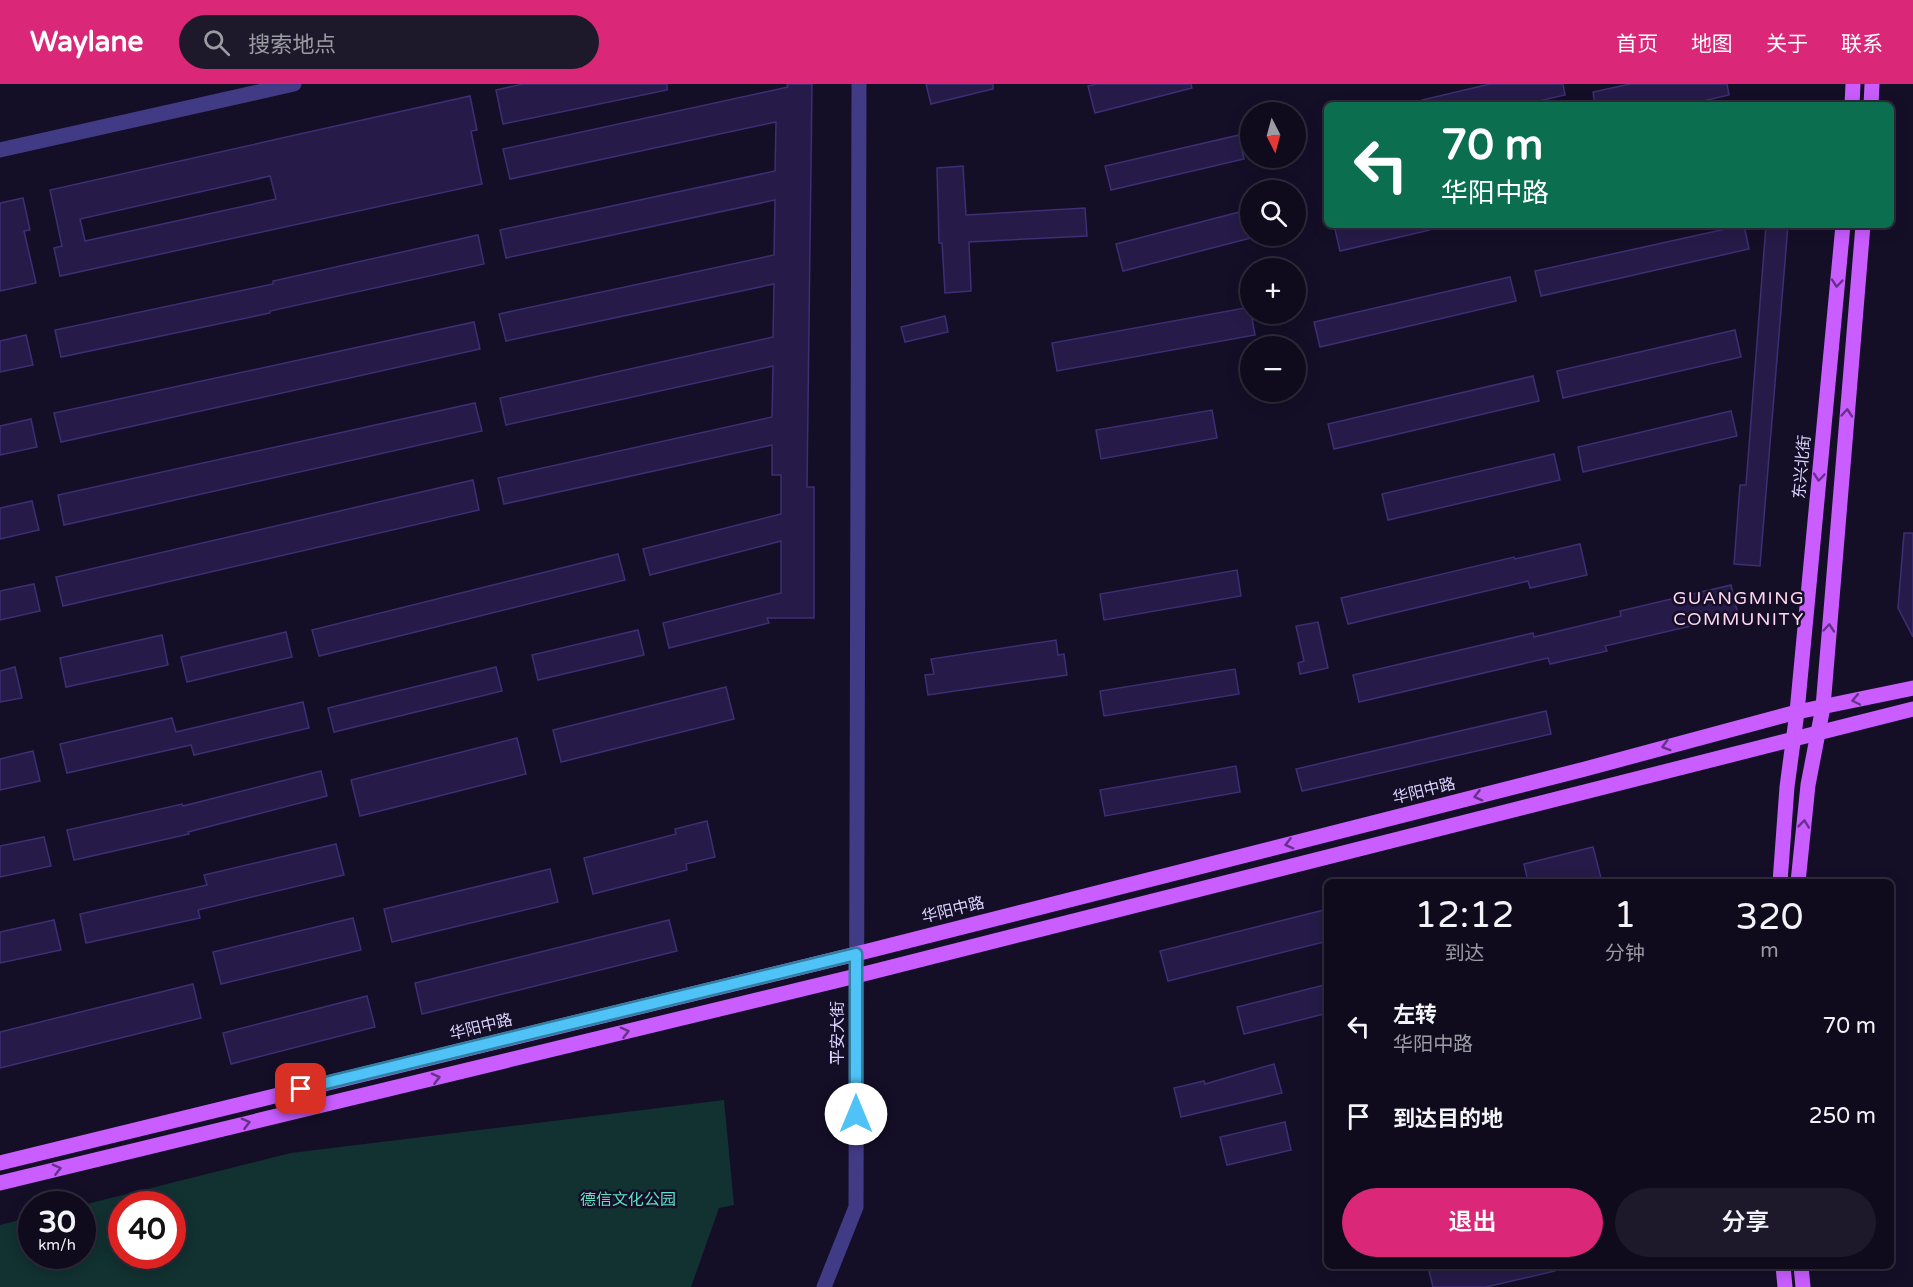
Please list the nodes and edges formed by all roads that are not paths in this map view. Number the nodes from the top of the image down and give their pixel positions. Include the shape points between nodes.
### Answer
1 (294, 84) edge
2 (859, 84) edge
3 (1853, 84) edge
4 (1872, 84) edge
5 (1852, 102) edge
6 (1872, 102) edge
7 (0, 150) edge
8 (1843, 228) edge
9 (1863, 228) edge
10 (1913, 688) edge
11 (1823, 707) junction
12 (1913, 710) edge
13 (1797, 712) junction
14 (1816, 734) junction
15 (1791, 741) junction
16 (1780, 879) edge
17 (1798, 879) edge
18 (856, 954) junction
19 (856, 976) junction
20 (0, 1163) edge
21 (0, 1183) edge
22 (1783, 1269) edge
23 (1801, 1269) edge
24 (824, 1287) edge
25 (1785, 1287) edge
26 (1803, 1287) edge

1 - 7 street
2 - 18 street, 平安大街
3 - 5 main road
4 - 6 main road
8 -> 13 main road, 东兴北街
11 -> 9 main road
10 -> 11 main road, 华阳中路
11 - 13 main road, 华阳中路
11 - 14 main road
12 - 14 main road
13 - 15 main road, 东兴北街
13 -> 18 main road, 华阳中路
14 - 15 main road
17 -> 14 main road
15 - 16 main road
15 - 19 main road
18 - 19 street, 平安大街
18 - 20 main road, 华阳中路
21 -> 19 main road
19 - 24 street, 平安大街 via 856,1207
22 - 25 main road
23 - 26 main road

